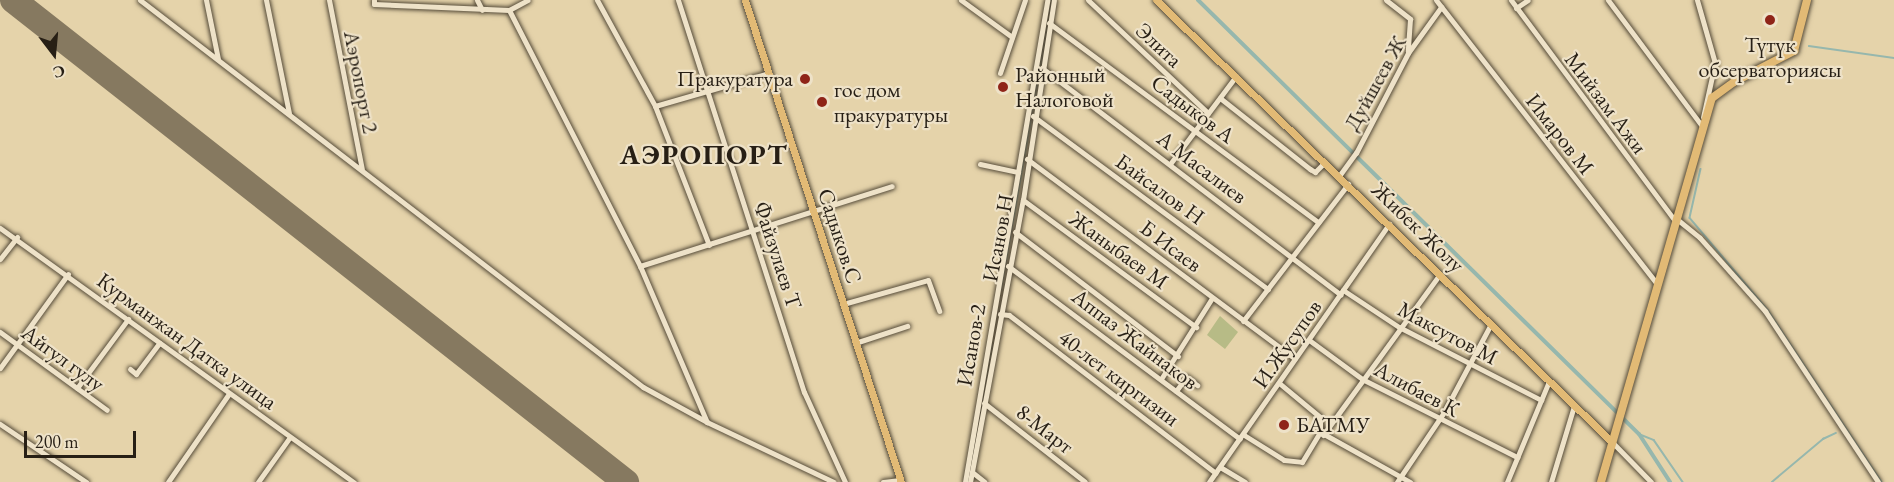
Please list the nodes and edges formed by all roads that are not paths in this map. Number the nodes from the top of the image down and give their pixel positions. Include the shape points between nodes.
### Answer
1 (140, 0) edge
2 (206, 0) edge
3 (266, 0) edge
4 (329, 0) edge
5 (477, 0) edge
6 (528, 0) edge
7 (597, 0) edge
8 (678, 0) edge
9 (746, 0) edge
10 (961, 0) edge
11 (1026, 0) edge
12 (1047, 0) edge
13 (1054, 0) edge
14 (1088, 0) edge
15 (1156, 0) edge
16 (1386, 0) edge
17 (1436, 0) edge
18 (1511, 0) edge
19 (1528, 0) edge
20 (1608, 0) edge
21 (1697, 0) edge
22 (1807, 0) edge
23 (374, 2) edge
24 (409, 2) edge
25 (146, 3) edge
26 (1441, 8) junction
27 (1516, 8) junction
28 (482, 10) junction
29 (509, 10) junction
30 (1049, 22) junction
31 (1012, 37) junction
32 (1407, 53) junction
33 (218, 59) junction
34 (1042, 68) junction
35 (769, 73) junction
36 (1000, 73) dead end
37 (1236, 76) junction
38 (707, 90) junction
39 (1220, 98) junction
40 (655, 106) junction
41 (1208, 113) junction
42 (290, 114) junction
43 (1033, 116) junction
44 (1702, 123) junction
45 (1195, 131) junction
46 (1027, 159) junction
47 (1325, 162) junction
48 (980, 164) dead end
49 (1170, 164) junction
50 (362, 170) junction
51 (1018, 172) junction
52 (1339, 176) junction
53 (1348, 184) junction
54 (892, 186) dead end
55 (1023, 200) junction
56 (813, 210) junction
57 (1318, 222) junction
58 (1678, 222) junction
59 (1389, 224) junction
60 (0, 228) edge
61 (753, 231) junction
62 (1015, 232) junction
63 (16, 237) junction
64 (709, 246) junction
65 (1293, 256) junction
66 (0, 259) edge
67 (640, 266) junction
68 (1008, 266) junction
69 (68, 274) junction
70 (1440, 274) junction
71 (1659, 287) junction
72 (1268, 289) junction
73 (1342, 293) junction
74 (1212, 298) junction
75 (843, 304) junction
76 (939, 311) dead end
77 (1000, 314) junction
78 (128, 320) junction
79 (1243, 321) junction
80 (1491, 324) junction
81 (907, 326) dead end
82 (1196, 327) junction
83 (1399, 327) junction
84 (0, 332) edge
85 (1309, 340) junction
86 (159, 343) junction
87 (855, 343) junction
88 (17, 345) junction
89 (1178, 356) junction
90 (1295, 359) junction
91 (1469, 363) junction
92 (0, 368) edge
93 (130, 369) dead end
94 (1161, 379) junction
95 (1362, 379) junction
96 (1549, 381) junction
97 (1279, 383) junction
98 (1197, 385) dead end
99 (77, 388) junction
100 (1176, 391) junction
101 (228, 395) junction
102 (1541, 400) junction
103 (984, 403) junction
104 (1574, 406) junction
105 (107, 410) dead end
106 (1437, 419) junction
107 (707, 422) junction
108 (0, 424) edge
109 (1322, 434) junction
110 (1242, 437) junction
111 (290, 438) junction
112 (1612, 444) junction
113 (1517, 457) junction
114 (1220, 467) junction
115 (972, 472) junction
116 (1216, 473) junction
117 (1398, 479) edge
118 (901, 481) edge
119 (86, 482) edge
120 (168, 482) edge
121 (258, 482) edge
122 (354, 482) edge
123 (834, 482) edge
124 (845, 482) edge
125 (883, 482) edge
126 (965, 482) edge
127 (970, 482) edge
128 (985, 482) edge
129 (1085, 482) edge
130 (1209, 482) edge
131 (1245, 482) edge
132 (1410, 482) edge
133 (1507, 482) edge
134 (1551, 482) edge
135 (1601, 482) edge
136 (1651, 482) edge
137 (1878, 482) edge

1 - 25 street
2 - 33 street
3 - 42 street
4 - 50 street, Аэропорт 2
5 - 28 street
6 - 29 street
7 - 40 street
8 - 38 street, Файзулаев Т
9 - 35 main road, Садыков.С
10 - 31 street
11 - 31 street
12 - 51 street, Исанов-2
13 - 30 street, Исанов Н
14 - 41 street, Элита
15 - 37 main road, Жибек Жолу
16 - 32 street via 1410,19
17 - 26 street, Имаров М
18 - 27 street, Мийзам Ажи
19 - 27 street
20 - 44 street
21 - 44 street via 1715,63
22 - 44 highway via 1794,51 1712,98
23 - 24 street
24 - 28 street
25 - 33 street
26 - 32 street, Дуйшеев Ж
26 - 71 street, Имаров М
27 - 58 street, Мийзам Ажи
28 - 29 street
29 - 67 street
30 - 34 street, Исанов Н
30 - 45 street, Садыков А
31 - 36 street
32 - 52 street, Дуйшеев Ж via 1356,153
33 - 42 street
34 - 43 street, Исанов Н
34 - 49 street, А Масалиев
35 - 38 street
35 - 56 main road, Садыков.С
37 - 39 street
37 - 47 main road, Жибек Жолу
38 - 40 street
38 - 61 street, Файзулаев Т
39 - 41 street
39 - 47 street via 1310,169 1315,172
40 - 64 street
41 - 45 street
42 - 50 street
43 - 46 street, Исанов Н
43 - 72 street, Байсалов Н
44 - 58 highway
45 - 49 street
45 - 57 street, Садыков А
46 - 55 street, Исанов Н
46 - 74 street, Б Исаев
47 - 52 main road, Жибек Жолу
48 - 51 street
49 - 65 street, А Масалиев
50 - 107 street via 643,387
51 - 126 street, Исанов-2
52 - 53 main road, Жибек Жолу
53 - 57 street
53 - 59 main road, Жибек Жолу
54 - 56 street
55 - 62 street, Исанов Н
55 - 82 street, Жаныбаев М
56 - 61 street
56 - 75 main road, Садыков.С
57 - 65 street
58 - 71 highway
58 - 137 street, Мийзам Ажи via 1700,238 1765,311
59 - 70 main road, Жибек Жолу
59 - 73 street, И.Жусупов
60 - 63 street, Курманжан Датка улица
61 - 64 street
61 - 124 street, Файзулаев Т via 804,392
62 - 68 street, Исанов Н
62 - 89 street, Аппаз Жайнаков
63 - 66 street
63 - 69 street, Курманжан Датка улица
64 - 67 street
65 - 72 street
65 - 73 street, А Масалиев
67 - 107 street
68 - 77 street, Исанов Н
68 - 94 street, Аппаз Жайнаков
69 - 78 street, Курманжан Датка улица
69 - 88 street
70 - 80 main road, Жибек Жолу
70 - 83 street
71 - 112 highway
72 - 79 street
73 - 83 street, Максутов М
73 - 85 street, И.Жусупов
74 - 79 street, Б Исаев
74 - 82 street
75 - 76 street via 928,280
75 - 87 main road, Садыков.С
77 - 103 street, Исанов Н
77 - 116 street, 40-лет киргизии via 1010,315
78 - 86 street, Курманжан Датка улица
78 - 99 street
79 - 90 street, Б Исаев
80 - 91 street
80 - 96 main road, Жибек Жолу
81 - 87 street
82 - 89 street
83 - 91 street, Максутов М
83 - 95 street
84 - 88 street, Айгул гулу
85 - 90 street, И.Жусупов
85 - 95 street, Алибаев К
86 - 93 street via 136,374
86 - 101 street, Курманжан Датка улица
87 - 118 main road, Садыков.С
88 - 92 street
88 - 99 street, Айгул гулу
89 - 94 street
90 - 97 street, И.Жусупов
91 - 102 street, Максутов М
91 - 106 street
94 - 100 street, Аппаз Жайнаков
95 - 106 street, Алибаев К
95 - 109 street
96 - 102 street
96 - 104 main road, Жибек Жолу
97 - 109 street via 1320,417
97 - 110 street, И.Жусупов
98 - 100 street via 1186,377
99 - 105 street, Айгул гулу
100 - 110 street, Аппаз Жайнаков
101 - 111 street, Курманжан Датка улица
101 - 120 street
102 - 113 street
103 - 115 street, Исанов Н
103 - 129 street, 8-Март
104 - 112 main road, Жибек Жолу
104 - 134 street
106 - 113 street, Алибаев К
106 - 117 street
107 - 123 street
108 - 119 street
109 - 110 street, Аппаз Жайнаков via 1302,462 1284,460
109 - 117 street
110 - 114 street, И.Жусупов
111 - 121 street
111 - 122 street, Курманжан Датка улица
112 - 135 highway
112 - 136 street, Жибек Жолу
113 - 133 street
114 - 116 street, И.Жусупов
114 - 131 street
115 - 127 street, Исанов Н
115 - 128 street
116 - 130 street, И.Жусупов
117 - 132 street
118 - 125 street

